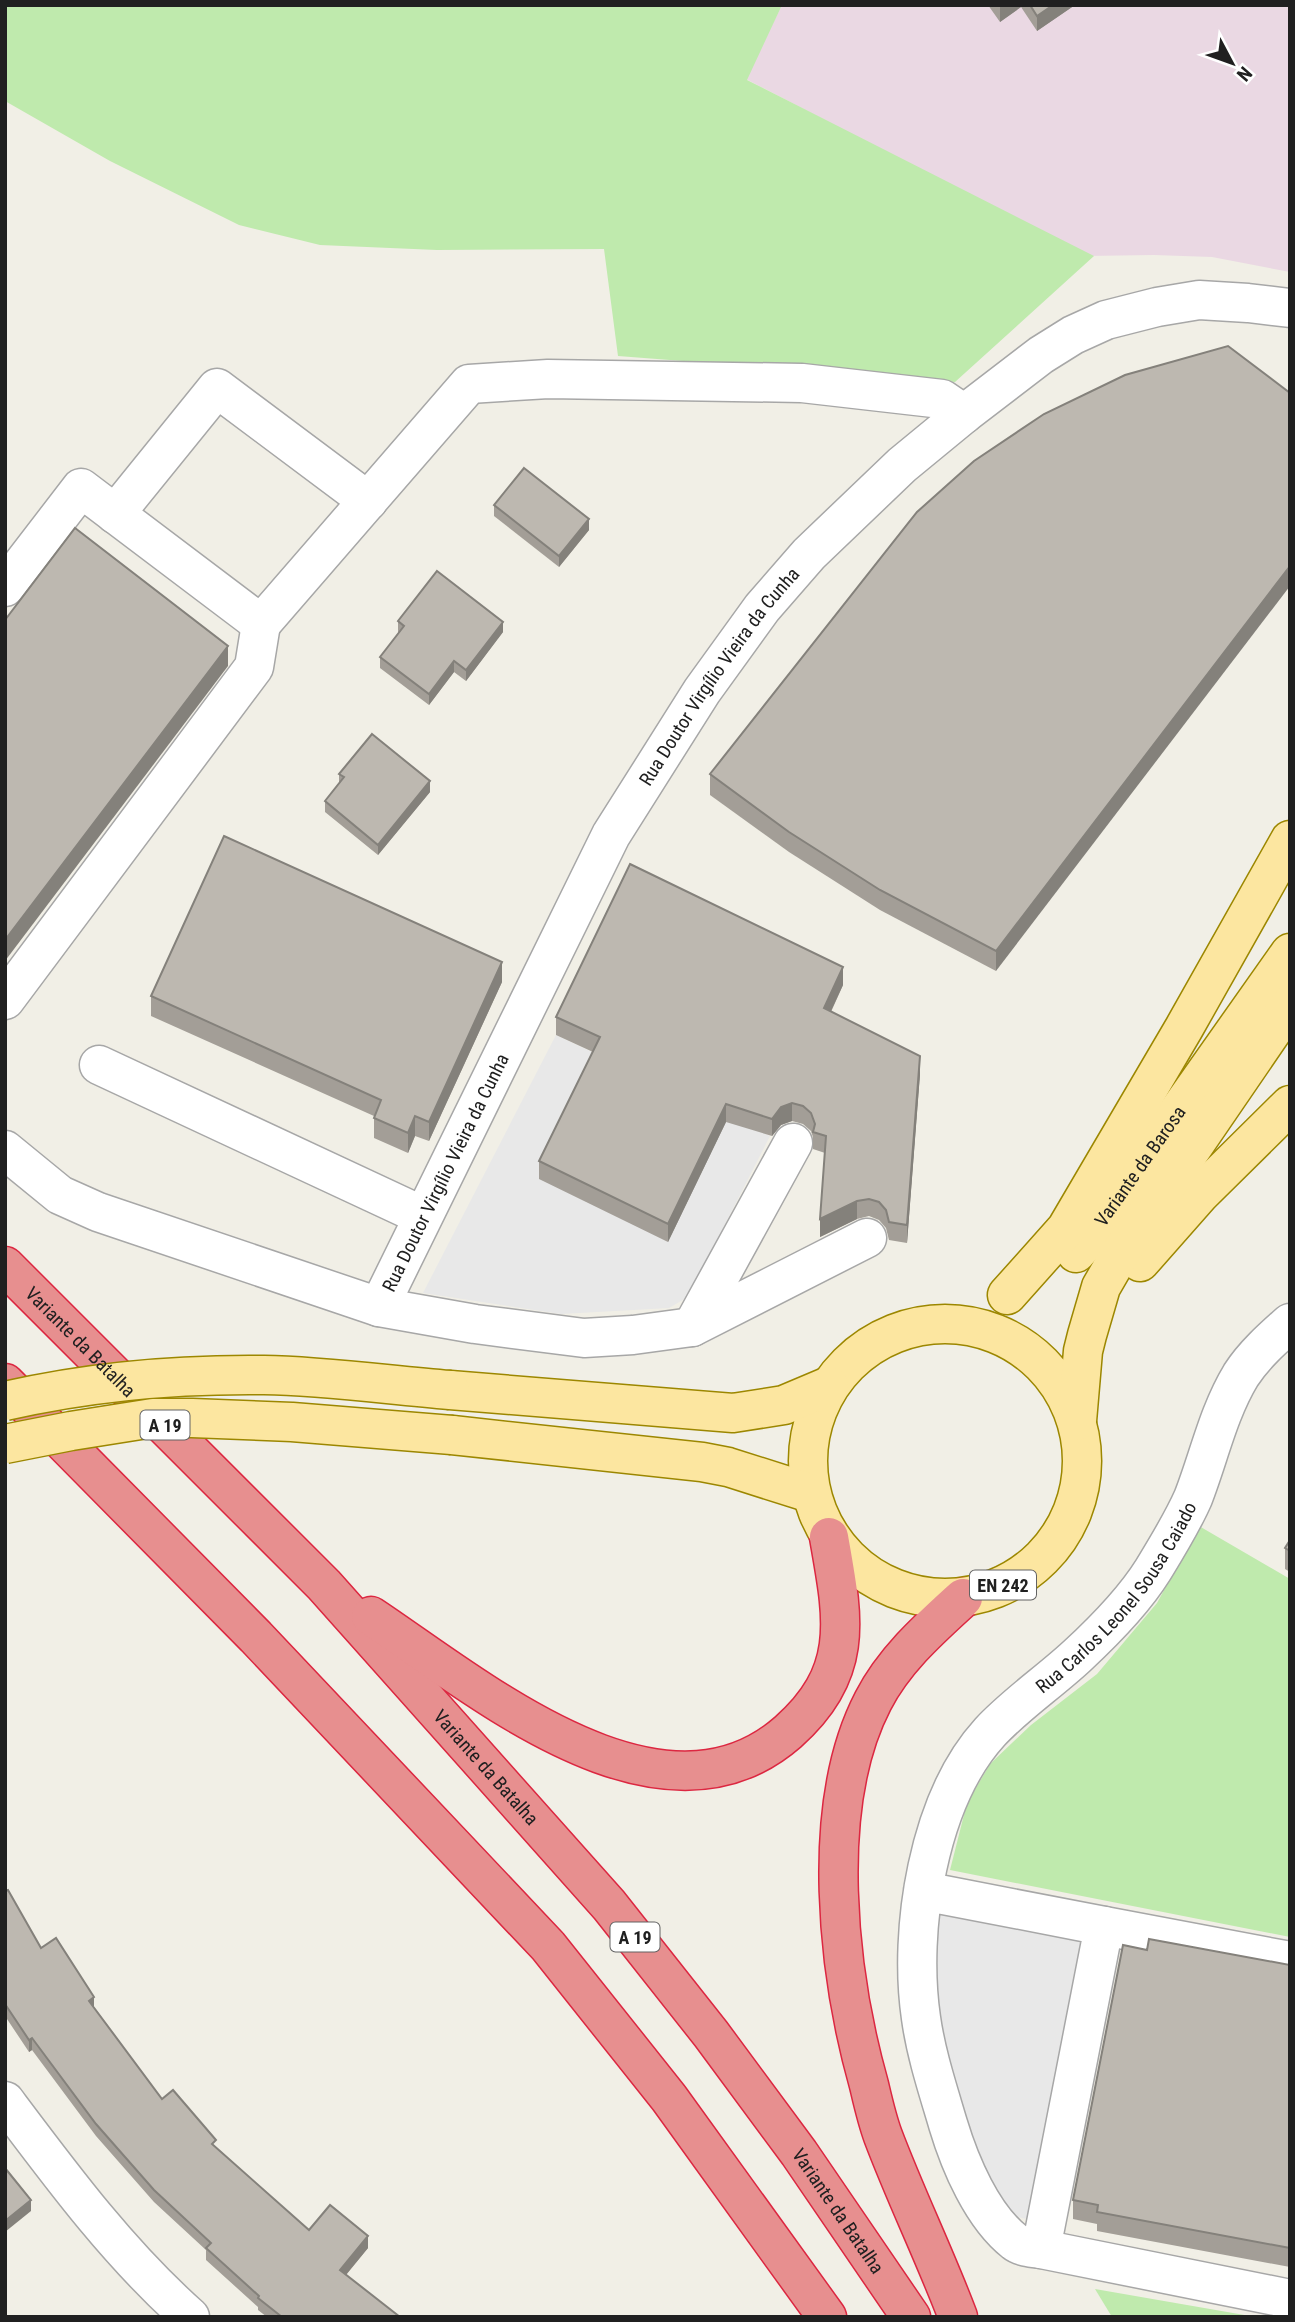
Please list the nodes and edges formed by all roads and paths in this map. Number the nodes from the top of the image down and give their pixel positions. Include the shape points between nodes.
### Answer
1 (1290, 308) edge
2 (964, 414) junction
3 (368, 501) junction
4 (115, 514) junction
5 (5, 587) edge
6 (261, 624) junction
7 (1290, 840) edge
8 (1290, 953) edge
9 (5, 1000) edge
10 (1290, 1005) edge
11 (99, 1065) dead end
12 (1290, 1105) edge
13 (793, 1143) dead end
14 (5, 1150) edge
15 (424, 1216) junction
16 (867, 1238) dead end
17 (5, 1266) edge
18 (1007, 1295) junction
19 (379, 1307) junction
20 (1093, 1316) junction
21 (943, 1323) junction
22 (1290, 1323) edge
23 (692, 1327) junction
24 (5, 1383) edge
25 (830, 1386) junction
26 (5, 1401) edge
27 (1077, 1421) junction
28 (5, 1444) edge
29 (810, 1493) junction
30 (830, 1537) junction
31 (324, 1585) junction
32 (963, 1598) junction
33 (926, 1876) junction
34 (1104, 1926) junction
35 (1290, 1961) edge
36 (5, 2101) edge
37 (1041, 2249) junction
38 (1290, 2299) edge
39 (190, 2317) edge
40 (827, 2317) edge
41 (911, 2317) edge
42 (958, 2317) edge

1 - 2 street, Rua Doutor Virgílio Vieira da Cunha via 1199,300 1106,320 1041,355
2 - 3 street via 942,399 802,383 548,379 469,384
2 - 15 street, Rua Doutor Virgílio Vieira da Cunha via 902,465 809,554 762,608 702,691 611,835
3 - 4 street via 217,388
3 - 6 street
4 - 5 street via 81,488
4 - 6 street
6 - 9 street via 254,667
7 - 18 main road via 1066,1229
8 - 18 main road, Variante da Barosa / EN 242 via 1086,1241 1048,1278
10 - 20 main road, Variante da Barosa / EN 242 via 1123,1249 1101,1287
11 - 15 street
12 - 20 main road, EN 242 via 1200,1194
13 - 23 street
14 - 19 street via 60,1195 98,1212
15 - 19 street, Rua Doutor Virgílio Vieira da Cunha
16 - 23 street
17 - 31 highway, Variante da Batalha / A 19
18 - 21 main road, Variante da Barosa / EN 242
19 - 23 street via 584,1338
20 - 27 main road, Variante da Barosa / EN 242 via 1083,1351
21 - 25 main road, EN 242 via 899,1331 860,1353
21 - 27 main road, EN 242 via 979,1327 1031,1353 1063,1388
22 - 33 street, Rua Carlos Leonel Sousa Caiado via 1267,1342 1242,1374 1223,1412 1192,1499 1151,1573 1116,1617 991,1731 970,1756 951,1790
24 - 40 highway via 256,1637 548,1946 677,2109
25 - 26 main road, bridge via 784,1405 733,1413 267,1375 97,1382
25 - 29 main road, EN 242 via 813,1419 807,1456
27 - 32 main road, EN 242 via 1083,1468 1072,1515 1046,1555 1008,1584
28 - 29 main road, bridge via 153,1418 239,1419 702,1462
29 - 30 main road, EN 242
30 - 31 highway via 842,1609 839,1649 826,1686 807,1715 755,1755 717,1768 682,1772 611,1758 576,1745 492,1698
30 - 32 main road, EN 242 via 855,1566 888,1587 924,1598
31 - 41 highway, Variante da Batalha / A 19 via 617,1916 799,2153
32 - 42 highway via 894,1668 872,1701 848,1775 838,1858 845,1973 858,2046 882,2134
33 - 34 street
33 - 37 street, Rua Carlos Leonel Sousa Caiado via 916,1959 921,2019 957,2157 987,2211 1016,2244
34 - 35 street
34 - 37 street
36 - 39 street via 76,2195
37 - 38 street, Rua Carlos Leonel Sousa Caiado

